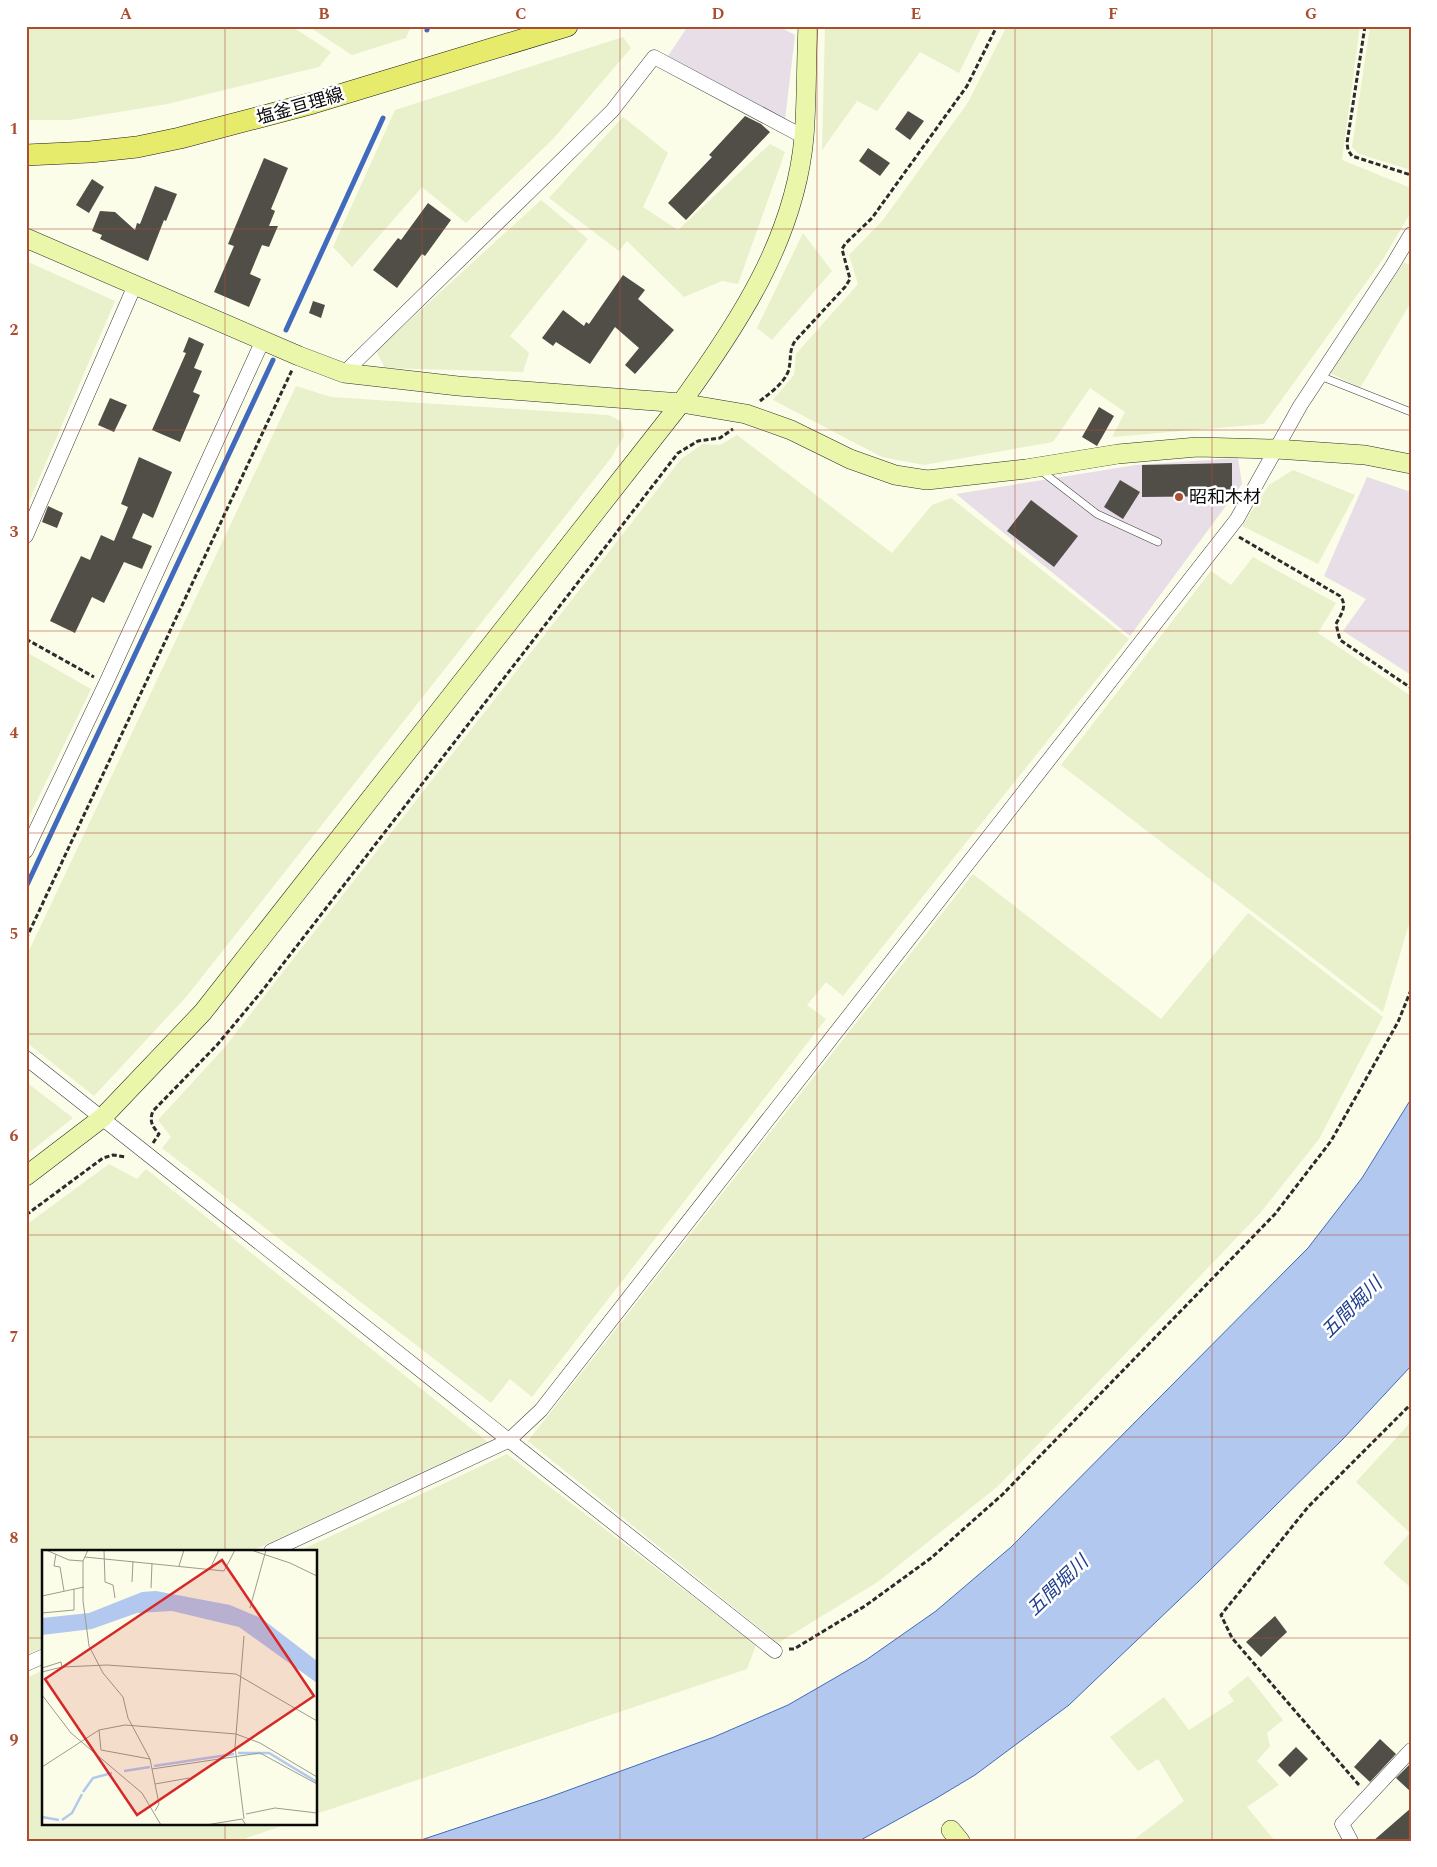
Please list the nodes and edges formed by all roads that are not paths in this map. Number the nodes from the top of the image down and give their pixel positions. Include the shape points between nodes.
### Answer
1 (567, 26) edge
2 (808, 26) edge
3 (804, 138) junction
4 (26, 155) edge
5 (1411, 234) edge
6 (26, 238) edge
7 (135, 285) junction
8 (262, 340) junction
9 (344, 373) junction
10 (1320, 376) junction
11 (681, 403) junction
12 (1411, 412) edge
13 (1276, 449) junction
14 (1411, 464) edge
15 (1036, 467) junction
16 (26, 536) edge
17 (1158, 542) dead end
18 (26, 850) edge
19 (26, 1058) edge
20 (102, 1118) junction
21 (26, 1176) edge
22 (508, 1441) junction
23 (273, 1550) edge
24 (775, 1651) road end
25 (42, 1657) edge
26 (26, 1664) edge
27 (1411, 1750) edge
28 (1351, 1841) edge

1 - 4 main road, 塩釜亘理線 via 313,103 180,138 137,147
2 - 3 street
3 - 9 street via 654,57 612,111
3 - 11 street via 785,221 770,261 750,302
5 - 10 street
6 - 7 street
7 - 8 street
7 - 16 street
8 - 9 street
8 - 18 street
9 - 11 street via 458,386
10 - 12 lane
10 - 13 street
11 - 15 street via 746,414 895,475 927,480
11 - 20 street via 203,1012
13 - 14 street via 1365,456
13 - 15 street via 1197,447 1118,454
13 - 22 street via 1228,531 541,1410
15 - 17 lane via 1097,514
19 - 20 street
20 - 21 street
20 - 22 street
22 - 23 street
22 - 24 street
25 - 26 street
27 - 28 street via 1342,1824

